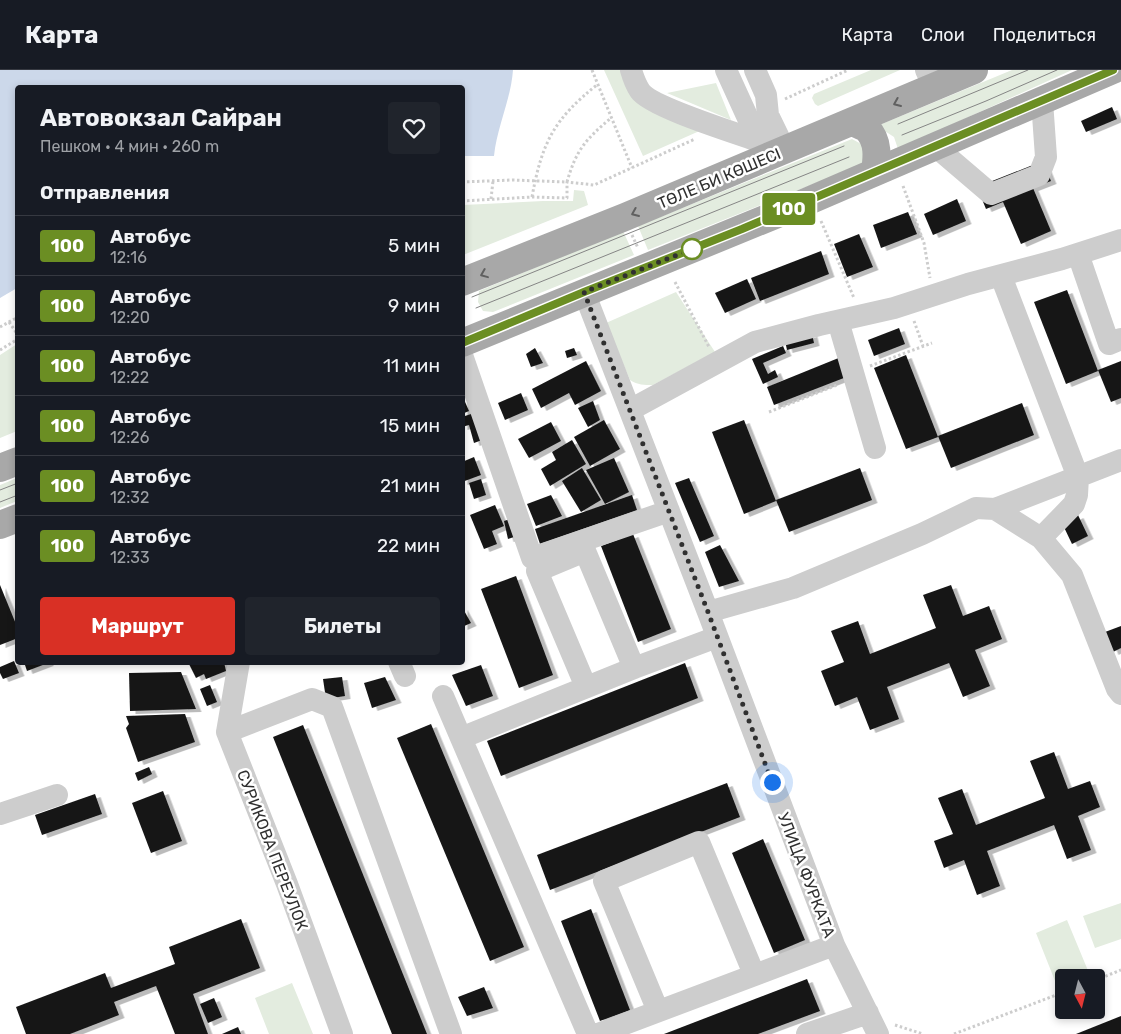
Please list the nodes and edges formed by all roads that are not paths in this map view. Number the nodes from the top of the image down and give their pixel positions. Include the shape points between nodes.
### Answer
1 (631, 70) edge
2 (726, 70) edge
3 (740, 70) edge
4 (754, 70) edge
5 (974, 70) edge
6 (1113, 70) edge
7 (930, 79) edge
8 (1042, 101) junction
9 (768, 115) junction
10 (852, 122) junction
11 (936, 147) junction
12 (770, 149) junction
13 (875, 172) junction
14 (1121, 240) edge
15 (1078, 254) junction
16 (1001, 276) junction
17 (465, 281) edge
18 (584, 292) junction
19 (838, 321) junction
20 (1121, 339) edge
21 (465, 342) edge
22 (465, 364) edge
23 (630, 410) junction
24 (875, 448) dead end
25 (1121, 460) edge
26 (15, 462) edge
27 (0, 468) edge
28 (1078, 477) junction
29 (995, 509) junction
30 (669, 511) junction
31 (15, 519) edge
32 (0, 525) edge
33 (1041, 538) junction
34 (708, 612) junction
35 (717, 637) junction
36 (238, 665) edge
37 (634, 668) junction
38 (586, 687) junction
39 (1121, 694) edge
40 (443, 696) dead end
41 (227, 732) junction
42 (461, 738) junction
43 (57, 795) dead end
44 (0, 814) edge
45 (834, 945) junction
46 (754, 974) junction
47 (658, 1011) junction
48 (868, 1013) junction
49 (342, 1034) edge
50 (451, 1034) edge
51 (588, 1034) edge
52 (598, 1034) edge
53 (807, 1034) edge
54 (878, 1034) edge

1 - 12 street via 641,92 653,102
2 - 12 street
3 - 9 street via 754,100
4 - 9 street via 766,95
5 - 7 main road, ТӨЛЕ БИ КӨШЕСІ
6 - 8 main road
7 -> 10 main road, ТӨЛЕ БИ КӨШЕСІ
8 - 11 main road
8 - 11 street via 1046,157 1039,175 991,194
9 - 12 street
10 - 12 main road, ТӨЛЕ БИ КӨШЕСІ
10 - 13 main road via 867,129 875,142 878,156
11 - 13 main road
12 -> 17 main road, ТӨЛЕ БИ КӨШЕСІ
13 - 18 main road
14 - 15 street
15 - 16 street
15 - 20 street via 1109,344
16 - 19 street
16 - 28 street
18 - 21 main road
18 - 23 street, УЛИЦА ФУРКАТА
19 - 23 street via 755,342
19 - 24 street
22 - 30 street via 532,558
23 - 30 street, УЛИЦА ФУРКАТА
25 - 28 street
26 - 27 main road
28 - 29 street
28 - 33 street via 1074,504
29 - 33 street
29 - 34 street via 976,508 792,588
30 - 34 street, УЛИЦА ФУРКАТА
31 - 32 main road
33 - 39 street via 1072,575
34 - 35 street, УЛИЦА ФУРКАТА
35 - 37 street
35 - 45 street, УЛИЦА ФУРКАТА
36 - 41 street
37 - 38 street
37 - 38 street via 585,551 537,571
38 - 42 street
40 - 42 street
41 - 49 street, СУРИКОВА ПЕРЕУЛОК
41 - 50 street via 312,699 332,706
42 - 51 street
43 - 44 street
45 - 46 street
45 - 48 street, УЛИЦА ФУРКАТА
46 - 47 street
46 - 47 street via 700,842 604,881
47 - 52 street
48 - 53 street
48 - 54 street, УЛИЦА ФУРКАТА

